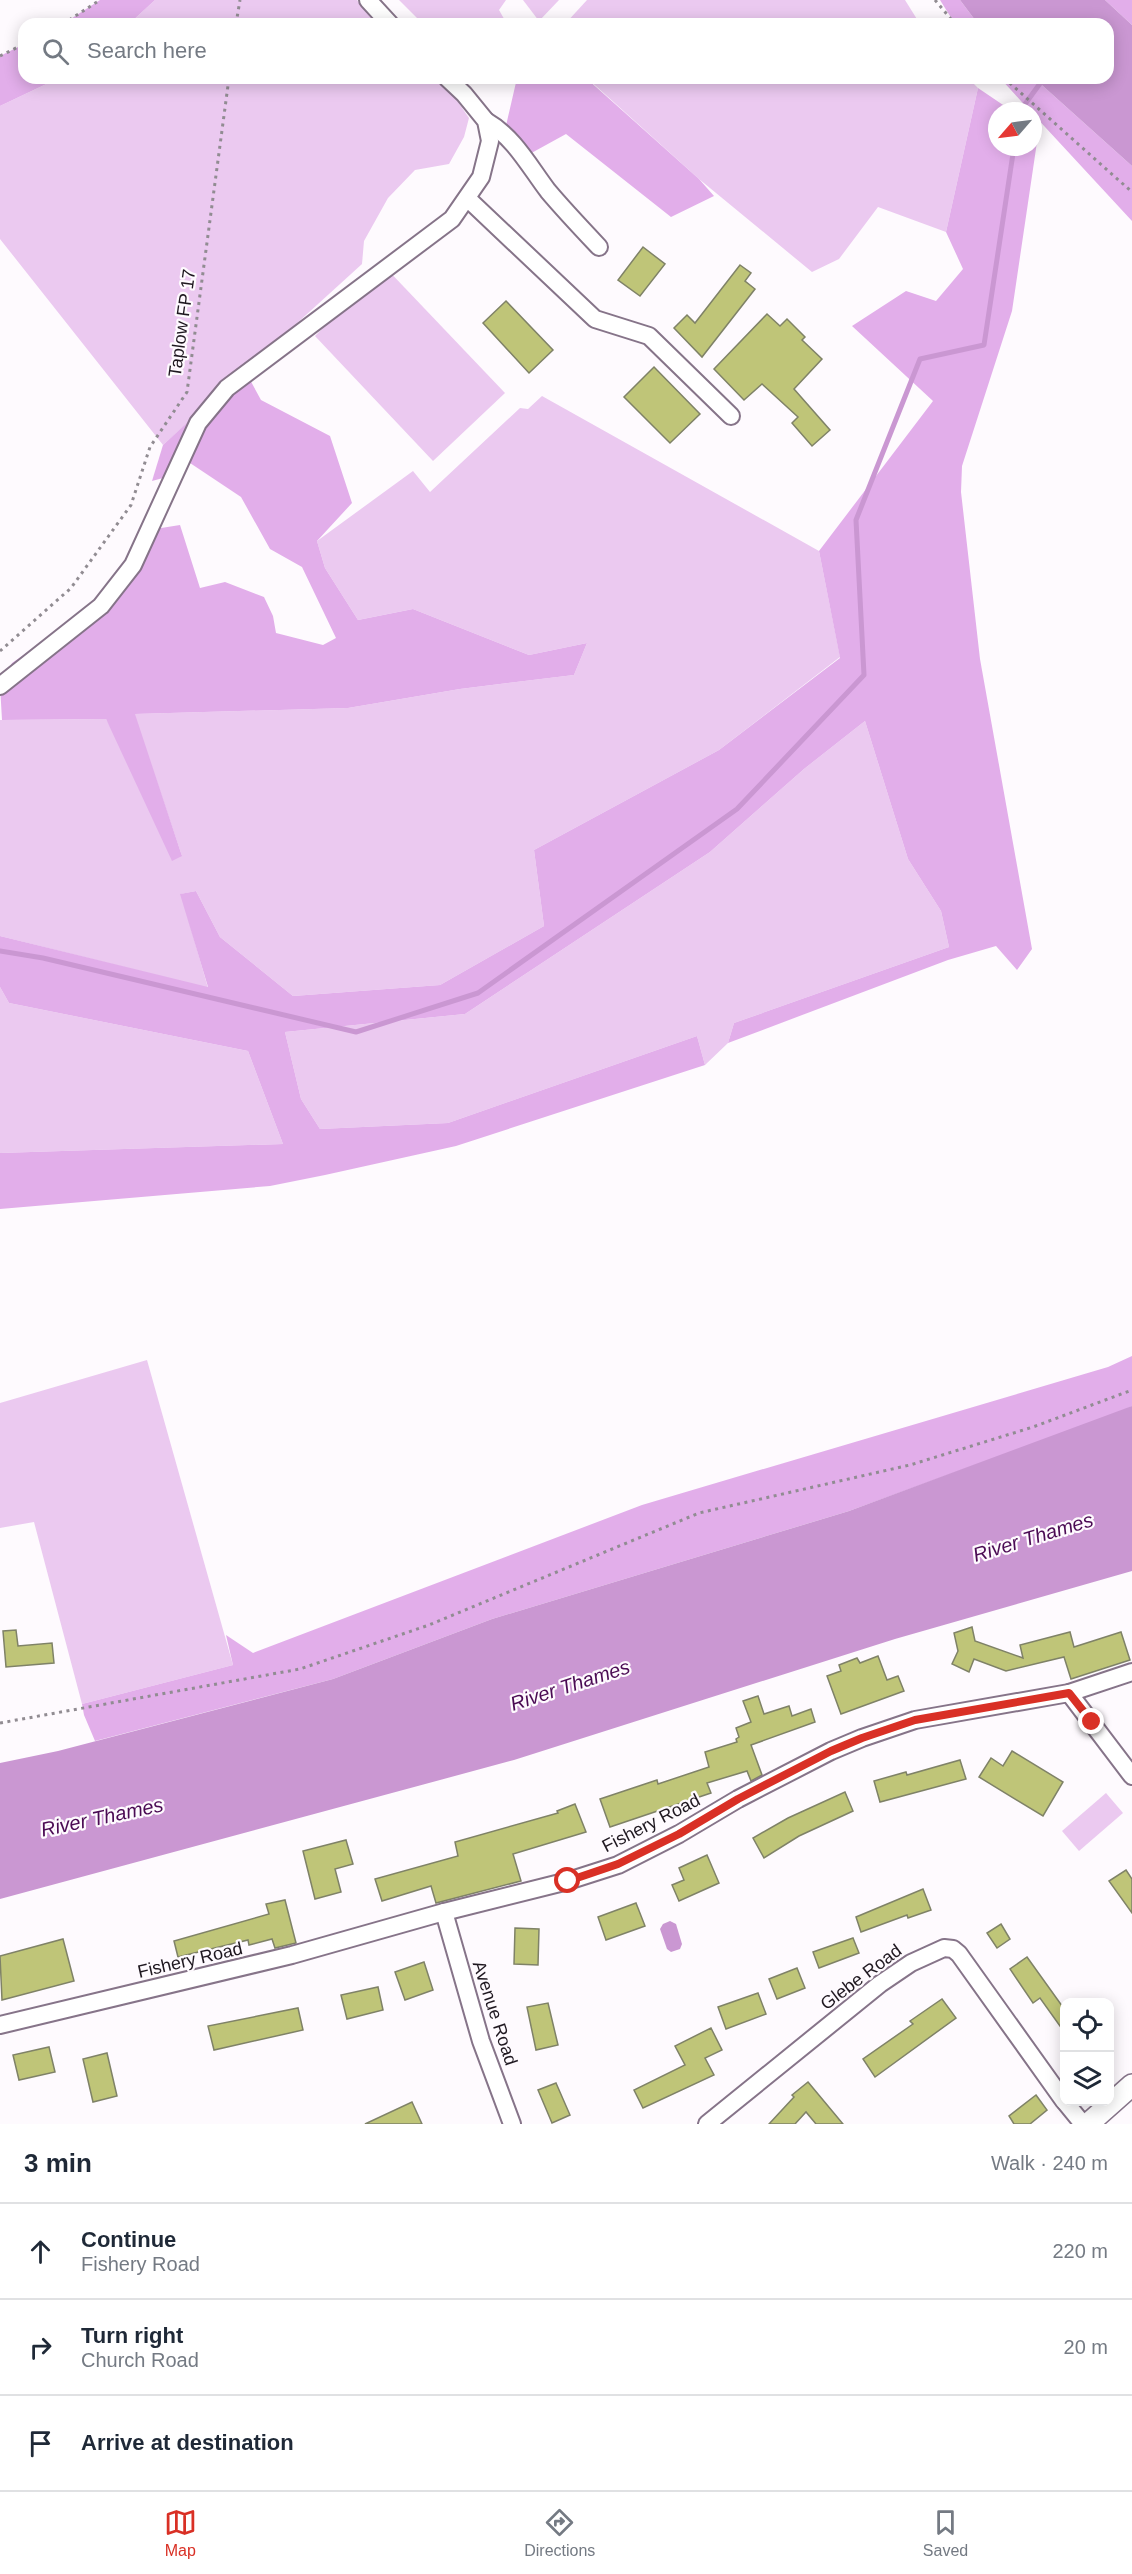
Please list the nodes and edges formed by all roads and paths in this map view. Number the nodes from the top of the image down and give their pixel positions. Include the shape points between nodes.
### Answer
1 (100, 0) edge
2 (240, 0) edge
3 (368, 0) edge
4 (935, 0) edge
5 (72, 18) edge
6 (237, 18) edge
7 (384, 18) edge
8 (950, 18) edge
9 (18, 47) edge
10 (0, 56) edge
11 (228, 84) edge
12 (453, 84) edge
13 (1011, 84) edge
14 (486, 121) junction
15 (1132, 192) edge
16 (467, 198) junction
17 (599, 247) dead end
18 (731, 416) dead end
19 (0, 651) edge
20 (0, 686) edge
21 (1132, 1390) edge
22 (1132, 1672) edge
23 (1069, 1693) junction
24 (0, 1723) edge
25 (1132, 1776) edge
26 (444, 1912) junction
27 (0, 2025) edge
28 (1132, 2085) edge
29 (1060, 2094) edge
30 (1069, 2106) edge
31 (512, 2124) edge
32 (707, 2124) edge
33 (1083, 2124) edge
34 (1088, 2124) edge

1 - 5 path
2 - 6 path
3 - 7 street
4 - 8 path
9 - 10 path
11 - 19 path, Taplow FP 17 via 187,392 150,447 131,505 92,560 71,588
12 - 14 street
13 - 15 path
14 - 16 street via 490,141 481,177
14 - 17 street via 512,141 550,193
16 - 18 street via 595,319 650,336
16 - 20 street via 452,219 227,388 198,423 133,565 101,606
21 - 24 path via 1033,1427 910,1465 699,1513 429,1625 300,1669
22 - 23 street, Fishery Road
23 - 25 street
23 - 26 street, Fishery Road via 915,1720 862,1738 748,1793 618,1864 568,1881
26 - 27 street, Fishery Road via 292,1956
26 - 31 street, Avenue Road via 482,2041
28 - 34 main road
29 - 32 street, Glebe Road via 959,1954 944,1948 911,1962 880,1984
30 - 33 street, Glebe Road

